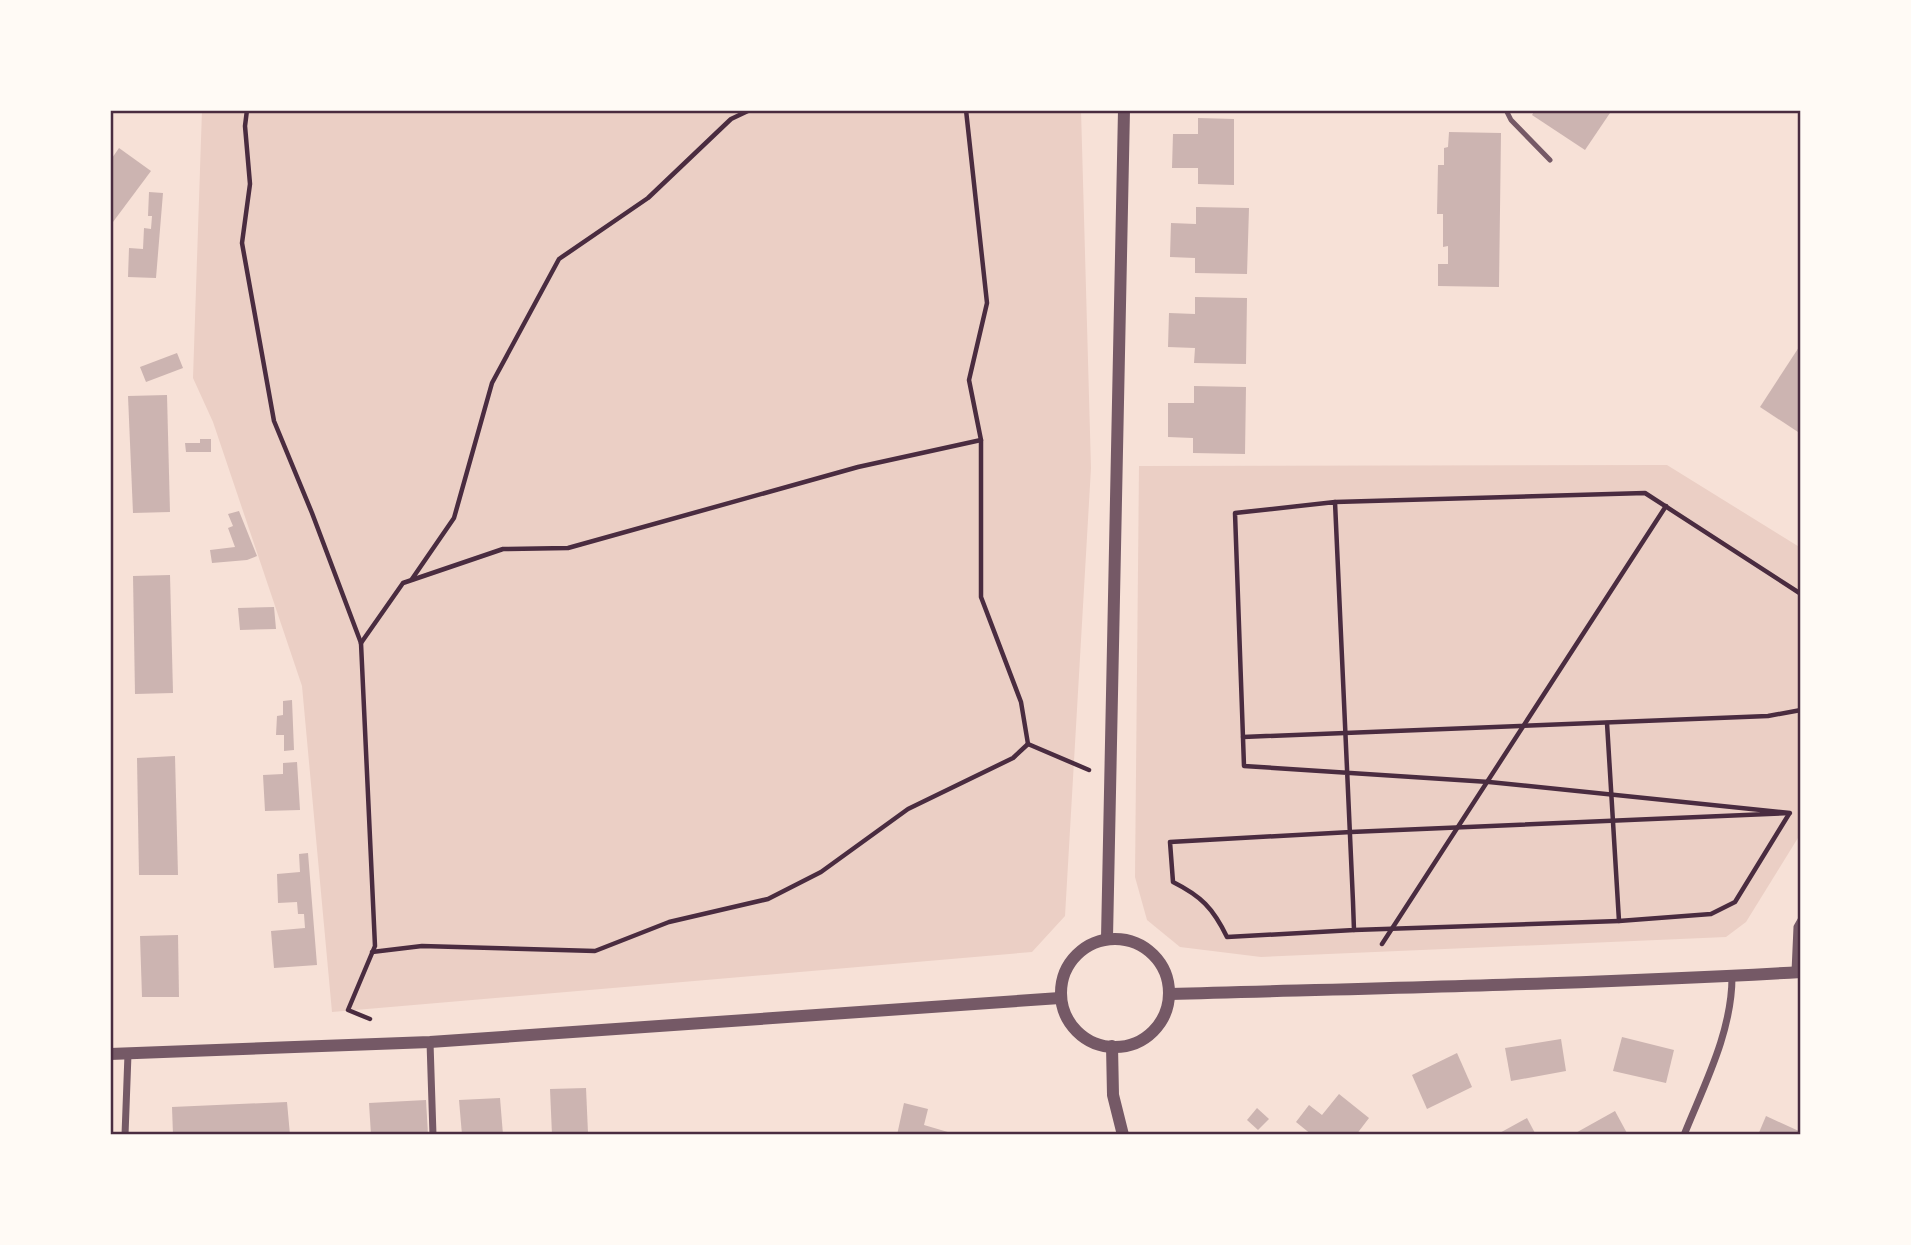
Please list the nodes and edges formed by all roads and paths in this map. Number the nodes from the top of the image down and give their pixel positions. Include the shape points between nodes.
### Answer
1 (247, 110) edge
2 (750, 110) edge
3 (966, 110) edge
4 (1124, 110) edge
5 (1506, 110) edge
6 (1550, 160) dead end
7 (981, 440) junction
8 (1335, 502) junction
9 (1666, 506) junction
10 (412, 580) junction
11 (1801, 594) edge
12 (361, 643) junction
13 (1801, 710) edge
14 (1607, 723) junction
15 (1525, 726) junction
16 (1347, 733) junction
17 (1242, 737) junction
18 (1028, 744) junction
19 (1348, 773) junction
20 (1110, 779) junction
21 (1489, 782) junction
22 (1611, 795) junction
23 (1790, 813) junction
24 (1613, 821) junction
25 (1459, 828) junction
26 (1351, 832) junction
27 (1801, 920) edge
28 (1619, 921) junction
29 (1392, 928) junction
30 (1354, 930) junction
31 (1107, 938) junction
32 (1382, 944) dead end
33 (372, 952) junction
34 (1798, 972) edge
35 (1732, 977) junction
36 (1170, 994) junction
37 (1060, 998) junction
38 (348, 1010) dead end
39 (430, 1042) junction
40 (1112, 1046) junction
41 (110, 1054) edge
42 (128, 1054) junction
43 (125, 1135) edge
44 (433, 1135) edge
45 (1123, 1135) edge
46 (1684, 1135) edge

1 - 12 path via 250,184 242,243 274,421
2 - 10 path via 731,119 648,198 559,260 492,383 454,518
3 - 7 path via 987,303 969,380
4 - 20 street
5 - 6 lane
7 - 10 path via 858,467 568,548 503,549
7 - 18 path via 981,597 1021,702
8 - 9 path via 1646,493
8 - 16 path
8 - 17 path via 1236,513
9 - 11 path
9 - 15 path
10 - 12 path via 403,583
12 - 33 path
13 - 14 path via 1768,716
14 - 15 path
14 - 22 path
15 - 16 path
15 - 21 path
16 - 17 path
16 - 19 path
17 - 19 path via 1244,766
18 - 20 path
18 - 33 path via 1013,758 908,809 821,872 768,899 669,922 595,951 422,946
19 - 21 path
19 - 26 path
20 - 31 street
21 - 22 path
21 - 25 path
22 - 23 path
22 - 24 path
23 - 24 path
23 - 28 path via 1735,902 1711,914
24 - 25 path
24 - 28 path
25 - 26 path
25 - 29 path
26 - 30 path
26 - 30 path via 1170,842 1173,882 1203,899 1227,937
27 - 34 street via 1797,928
28 - 29 path
29 - 30 path
29 - 32 path
31 - 36 street via 1127,939 1154,955 1166,971
31 - 37 street via 1076,954 1064,971
33 - 38 path
34 - 35 street
35 - 36 street
35 - 46 street via 1718,1052
36 - 40 street via 1167,1010 1153,1033 1134,1045
37 - 39 street
37 - 40 street via 1075,1031 1090,1042
39 - 42 street
39 - 44 street
40 - 45 street via 1113,1095
41 - 42 street
42 - 43 street

